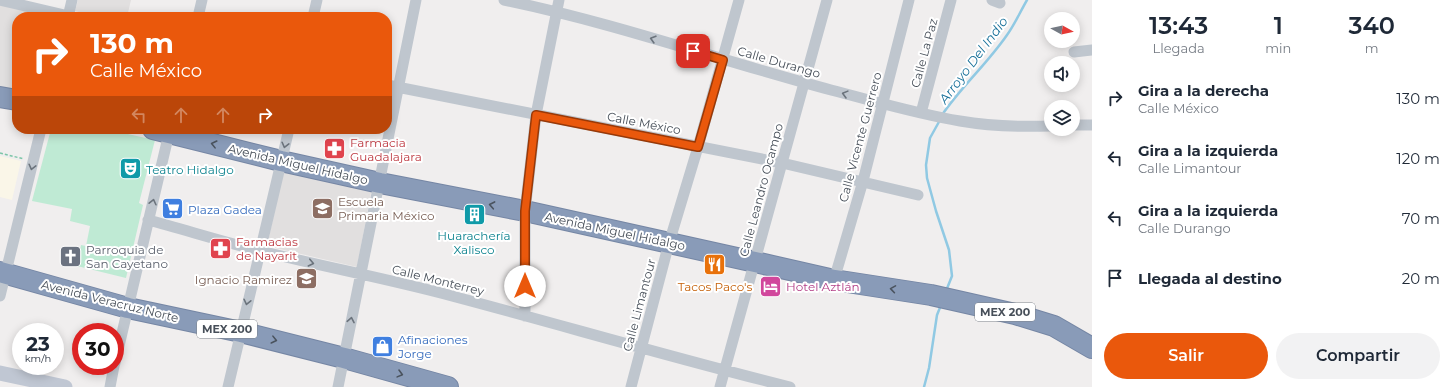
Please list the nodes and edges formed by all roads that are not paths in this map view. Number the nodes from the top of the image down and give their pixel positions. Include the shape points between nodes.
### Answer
1 (0, 0) edge
2 (72, 0) edge
3 (202, 0) edge
4 (317, 0) edge
5 (416, 0) edge
6 (504, 0) edge
7 (740, 0) edge
8 (827, 0) edge
9 (909, 0) edge
10 (952, 0) edge
11 (558, 6) edge
12 (49, 12) edge
13 (71, 12) edge
14 (199, 12) edge
15 (314, 12) edge
16 (1092, 50) edge
17 (1074, 52) dead end
18 (723, 60) junction
19 (804, 82) junction
20 (392, 86) edge
21 (0, 96) edge
22 (12, 99) edge
23 (883, 104) junction
24 (926, 114) junction
25 (536, 115) junction
26 (1080, 125) edge
27 (1092, 125) edge
28 (1044, 126) edge
29 (40, 134) edge
30 (163, 134) edge
31 (179, 134) edge
32 (287, 134) edge
33 (386, 134) edge
34 (698, 147) junction
35 (281, 161) junction
36 (782, 163) junction
37 (380, 182) junction
38 (863, 182) junction
39 (918, 195) dead end
40 (525, 211) junction
41 (148, 220) junction
42 (669, 243) junction
43 (259, 251) junction
44 (755, 262) junction
45 (3, 273) edge
46 (361, 274) junction
47 (834, 280) junction
48 (0, 296) edge
49 (128, 308) junction
50 (525, 316) junction
51 (124, 326) edge
52 (1054, 326) junction
53 (241, 332) junction
54 (1092, 336) edge
55 (642, 348) junction
56 (1092, 348) edge
57 (344, 358) junction
58 (724, 371) junction
59 (0, 373) edge
60 (113, 375) edge
61 (65, 387) edge
62 (110, 387) edge
63 (228, 387) edge
64 (338, 387) edge
65 (448, 387) edge
66 (631, 387) edge
67 (720, 387) edge
68 (790, 387) edge

1 - 12 street
2 - 13 street
3 - 14 street
4 - 15 street
5 - 20 street
6 - 11 street, Calle Durango
7 - 18 street, Calle Limantour
8 - 19 street, Calle Leandro Ocampo
9 - 23 street, Calle Vicente Guerrero
10 - 24 street, Calle La Paz
18 -> 11 street, Calle Durango
11 - 25 street
16 - 17 street
18 - 19 street, Calle Durango
18 - 34 street, Calle Limantour
23 -> 19 street, Calle Durango
19 - 36 street, Calle Leandro Ocampo
20 - 25 street, Calle México
21 - 22 highway
23 - 24 street, Calle Durango
23 - 38 street, Calle Vicente Guerrero
24 - 28 street, Calle Durango via 962,122
25 - 34 street, Calle México
25 - 40 street
26 - 27 street
29 -> 45 street
41 -> 30 street
35 -> 31 highway, Avenida Miguel Hidalgo / MEX 200
32 -> 35 street
33 - 37 street
34 - 36 street, Calle México
34 - 42 street, Calle Limantour
35 - 37 highway, Avenida Miguel Hidalgo / MEX 200
35 - 43 street
36 - 38 street, Calle México
36 - 44 street, Calle Leandro Ocampo
40 -> 37 highway, Avenida Miguel Hidalgo / MEX 200
37 - 46 street
38 - 39 street, Calle México
38 - 47 street, Calle Vicente Guerrero
40 - 42 highway, Avenida Miguel Hidalgo / MEX 200
40 - 50 street
41 - 43 street, Calle Monterrey
41 - 49 street
42 - 44 highway, Avenida Miguel Hidalgo / MEX 200
42 - 55 street, Calle Limantour
43 -> 46 street, Calle Monterrey
43 -> 53 street
44 - 47 highway, Avenida Miguel Hidalgo / MEX 200
44 - 58 street, Calle Leandro Ocampo
45 - 48 street
45 - 49 highway, Avenida Veracruz Norte / MEX 200
46 - 50 street, Calle Monterrey
57 -> 46 street
52 -> 47 highway, Avenida Miguel Hidalgo / MEX 200 via 1015,314 931,295
49 - 51 street
49 - 53 highway, Avenida Veracruz Norte / MEX 200
50 - 55 street, Calle Monterrey
52 - 54 street
52 - 56 highway, Avenida Miguel Hidalgo
53 -> 57 highway, Avenida Veracruz Norte / MEX 200
53 - 63 street
55 - 58 street, Calle Monterrey
55 - 66 street, Calle Limantour
57 - 64 street
57 -> 65 highway, Avenida Veracruz Norte / MEX 200
58 - 67 street, Calle Leandro Ocampo
58 - 68 street, Calle Monterrey
59 - 61 street
60 - 62 street

